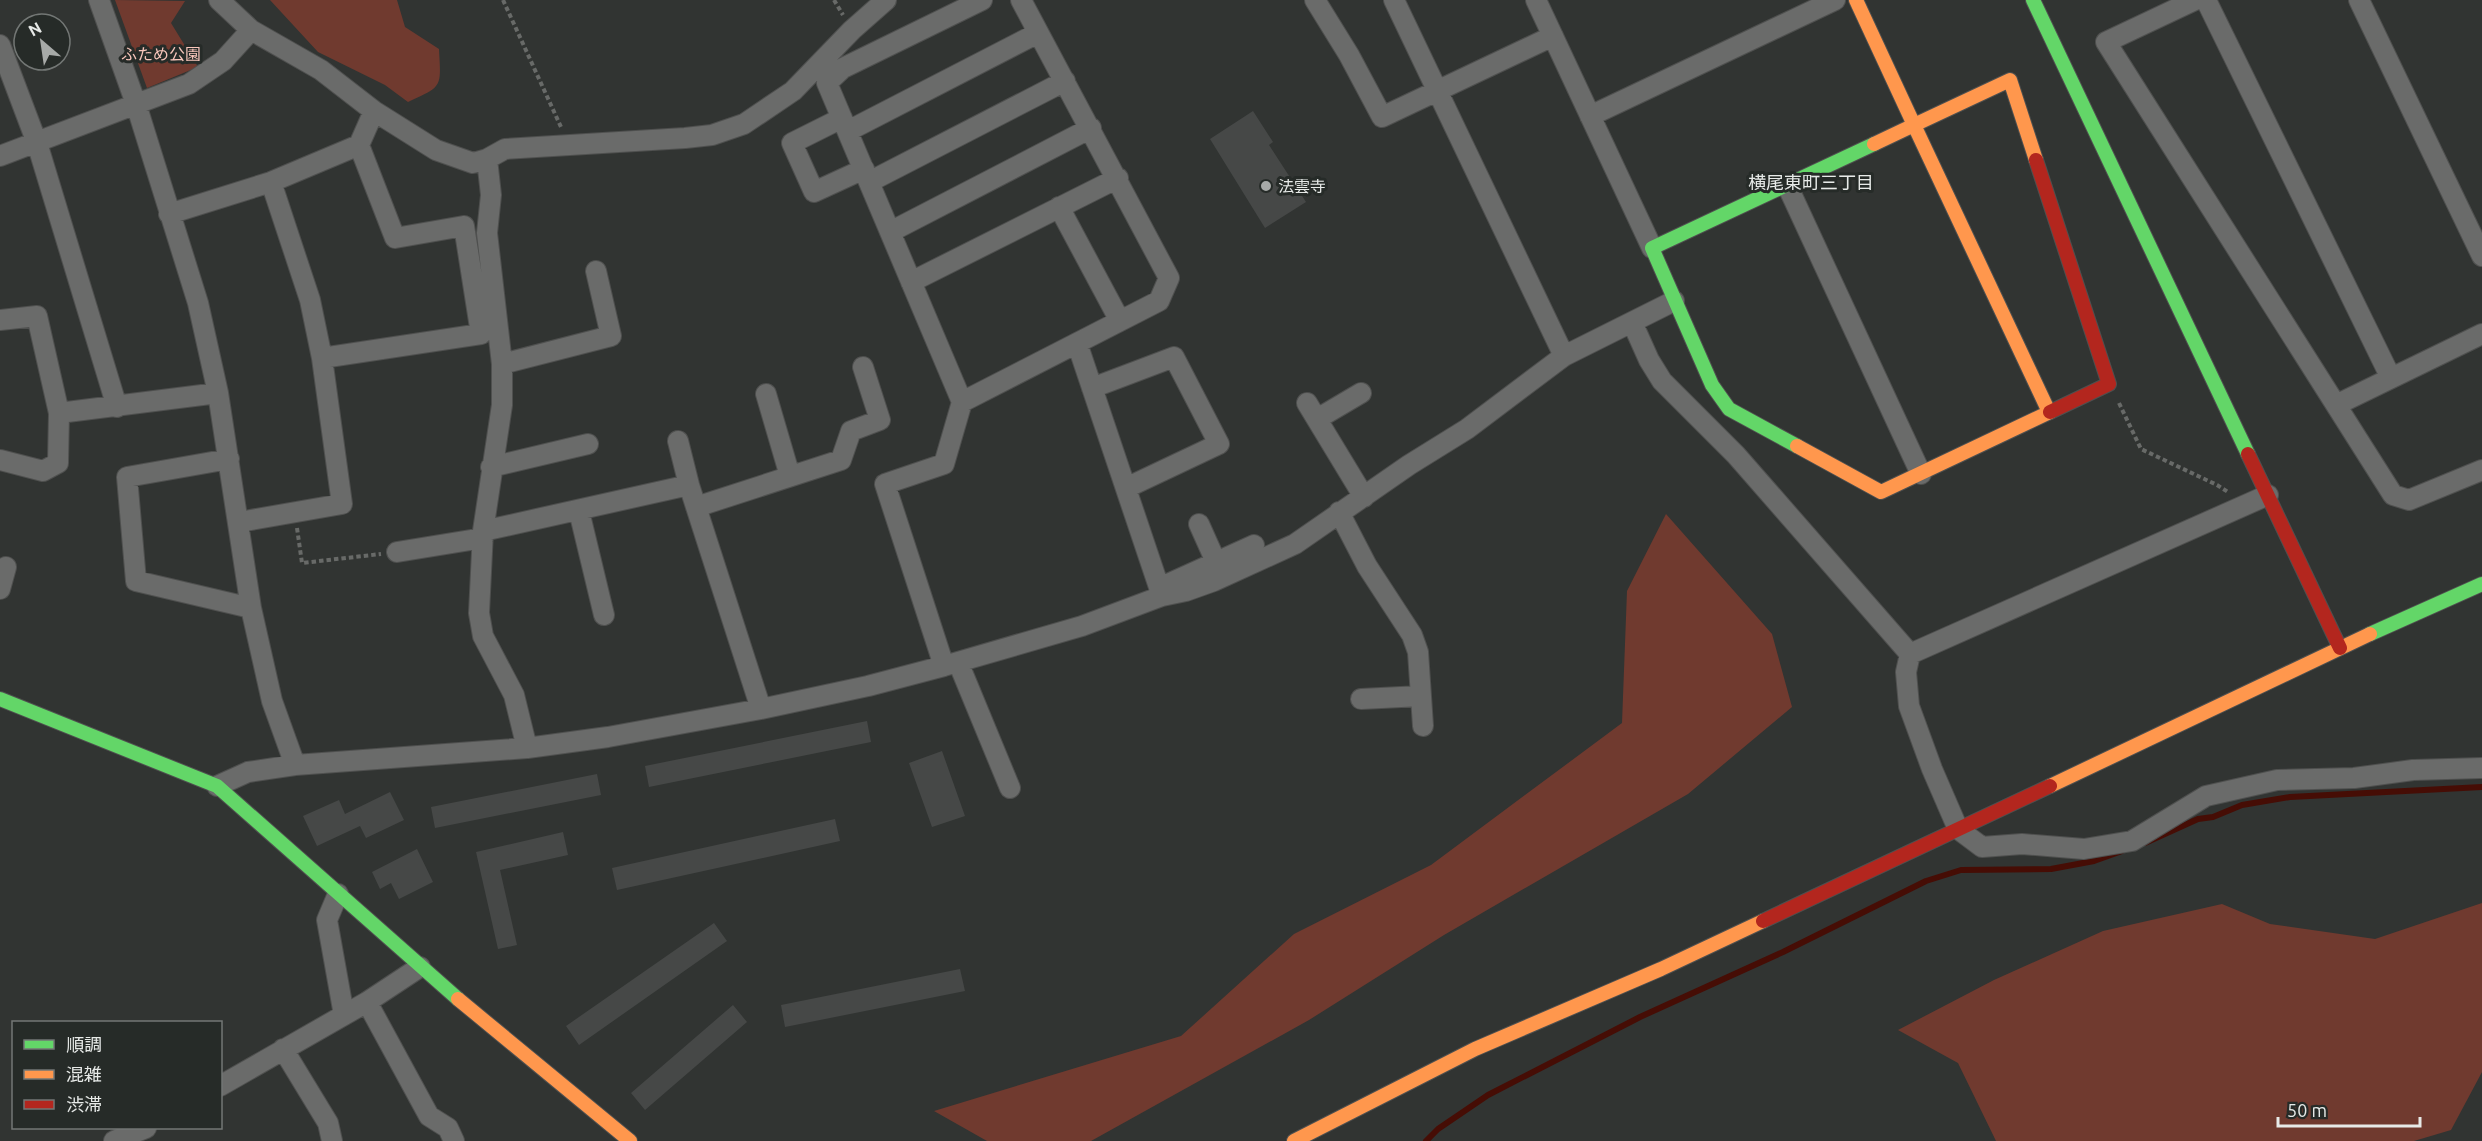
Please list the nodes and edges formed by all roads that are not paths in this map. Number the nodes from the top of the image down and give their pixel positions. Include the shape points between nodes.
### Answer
1 (99, 0) edge
2 (219, 0) edge
3 (886, 0) edge
4 (982, 0) edge
5 (1021, 0) edge
6 (1315, 0) edge
7 (1394, 0) edge
8 (1536, 0) edge
9 (1835, 0) edge
10 (1856, 0) edge
11 (2033, 0) edge
12 (2195, 0) edge
13 (2206, 0) edge
14 (2359, 0) edge
15 (251, 30) junction
16 (1038, 33) junction
17 (1552, 36) junction
18 (0, 45) edge
19 (1065, 81) junction
20 (1437, 91) junction
21 (136, 104) junction
22 (374, 111) junction
23 (1590, 116) junction
24 (845, 125) junction
25 (1914, 125) junction
26 (1091, 128) junction
27 (38, 143) junction
28 (359, 145) junction
29 (0, 156) edge
30 (487, 159) junction
31 (866, 176) junction
32 (1118, 178) junction
33 (271, 182) junction
34 (1786, 185) junction
35 (1059, 207) junction
36 (169, 214) junction
37 (890, 232) junction
38 (1652, 248) junction
39 (2482, 256) edge
40 (596, 271) dead end
41 (911, 282) junction
42 (1674, 301) junction
43 (0, 320) edge
44 (1120, 321) junction
45 (1632, 322) junction
46 (2482, 334) edge
47 (1077, 343) junction
48 (1564, 356) junction
49 (322, 358) junction
50 (502, 364) junction
51 (863, 367) dead end
52 (2391, 378) junction
53 (1092, 388) junction
54 (218, 393) junction
55 (1361, 393) dead end
56 (766, 394) dead end
57 (962, 402) junction
58 (2336, 405) junction
59 (117, 407) junction
60 (2049, 412) junction
61 (59, 413) junction
62 (678, 441) dead end
63 (588, 444) dead end
64 (229, 459) junction
65 (0, 460) edge
66 (491, 467) junction
67 (2482, 470) edge
68 (1921, 474) junction
69 (790, 476) junction
70 (689, 485) junction
71 (1126, 488) junction
72 (2268, 495) junction
73 (1364, 497) junction
74 (696, 507) junction
75 (579, 511) junction
76 (1339, 512) junction
77 (239, 522) junction
78 (1199, 524) dead end
79 (483, 535) junction
80 (1254, 544) dead end
81 (397, 552) road end
82 (1216, 562) junction
83 (6, 567) dead end
84 (2482, 584) edge
85 (0, 589) edge
86 (1161, 592) junction
87 (251, 608) junction
88 (604, 615) dead end
89 (2340, 648) junction
90 (1910, 654) junction
91 (951, 664) junction
92 (1421, 696) junction
93 (0, 699) edge
94 (1360, 699) dead end
95 (761, 709) junction
96 (1422, 726) dead end
97 (527, 748) junction
98 (295, 765) junction
99 (2482, 768) edge
100 (217, 786) junction
101 (1010, 788) dead end
102 (1958, 829) junction
103 (338, 894) junction
104 (420, 967) junction
105 (367, 1002) junction
106 (344, 1015) junction
107 (283, 1049) junction
108 (222, 1085) edge
109 (144, 1129) edge
110 (114, 1141) edge
111 (332, 1141) edge
112 (454, 1141) edge
113 (630, 1141) edge
114 (1294, 1141) edge

1 - 21 street
2 - 15 street
3 - 30 street via 794,91 744,124 712,135 685,138 505,149
4 - 24 street via 843,68 828,83
5 - 16 street
6 - 20 street via 1382,117
7 - 20 street
8 - 17 street
9 - 23 street
10 - 25 street
11 - 72 street
12 - 58 street via 2106,42
13 - 52 street
14 - 39 street
15 - 21 street via 224,61 189,84
15 - 22 street via 321,70
16 - 19 street
16 - 24 street
17 - 20 street
17 - 23 street
18 - 27 street
19 - 26 street
19 - 31 street
20 - 48 street
21 - 27 street
21 - 36 street
22 - 28 street
22 - 30 street via 436,150 473,163
23 - 38 street
24 - 31 street
24 - 31 street via 792,143 814,192
25 - 34 street
25 - 60 street
25 - 60 street via 2010,80 2109,384
26 - 32 street
26 - 37 street
27 - 29 street
27 - 59 street
28 - 33 street
28 - 49 street via 395,238 464,226 481,334
30 - 50 street via 491,195 487,233
31 - 37 street
32 - 35 street
32 - 44 street via 1169,278 1159,301
33 - 36 street
33 - 49 street via 310,300
34 - 38 street
34 - 68 street
35 - 41 street
35 - 44 street
36 - 54 street via 198,303
37 - 41 street
38 - 42 street
40 - 50 street via 611,336
41 - 57 street
42 - 45 street
42 - 68 street via 1712,385 1728,409 1881,492
43 - 61 street via 37,316
44 - 47 street
45 - 48 street
45 - 90 street via 1662,381 1736,455
46 - 52 street
47 - 53 street
47 - 57 street
48 - 73 street via 1467,429
49 - 77 street via 342,504
50 - 66 street via 502,405
51 - 69 street via 880,420 851,431 841,460
52 - 58 street
53 - 71 street
53 - 71 street via 1174,357 1219,444
54 - 59 street
54 - 64 street
55 - 73 street via 1312,411
56 - 69 street
57 - 91 street via 944,464 885,484
58 - 67 street via 2393,495 2409,500
59 - 61 street
60 - 68 street
61 - 65 street via 58,463 43,471
62 - 70 street
63 - 66 street
64 - 77 street
64 - 87 street via 127,477 136,581
66 - 79 street
69 - 74 street
70 - 74 street
70 - 75 street
71 - 86 street
72 - 89 street
72 - 90 street
73 - 76 street
74 - 95 street
75 - 79 street
75 - 88 street
76 - 86 street via 1295,544 1214,581 1186,591
76 - 92 street via 1367,566 1412,635 1418,652
77 - 87 street
78 - 82 street
79 - 81 street
79 - 97 street via 479,613 483,636 514,695
80 - 82 street
82 - 86 street
83 - 85 street
84 - 89 street
86 - 91 street via 1082,626
87 - 98 street via 272,700
89 - 102 street
90 - 102 street via 1906,672 1909,706
91 - 95 street
91 - 101 street
92 - 94 street
92 - 96 street
93 - 100 street
95 - 97 street
97 - 98 street
98 - 100 street via 248,772
99 - 102 street via 2277,780 2206,796 2132,841 2084,849 2022,844 1982,847
100 - 103 street
102 - 114 street via 1661,969 1474,1049
103 - 104 street
103 - 106 street via 327,920
104 - 105 street
104 - 113 street
105 - 106 street
105 - 112 street via 429,1116 448,1128
106 - 107 street
107 - 108 street
107 - 111 street via 328,1123
109 - 110 street

